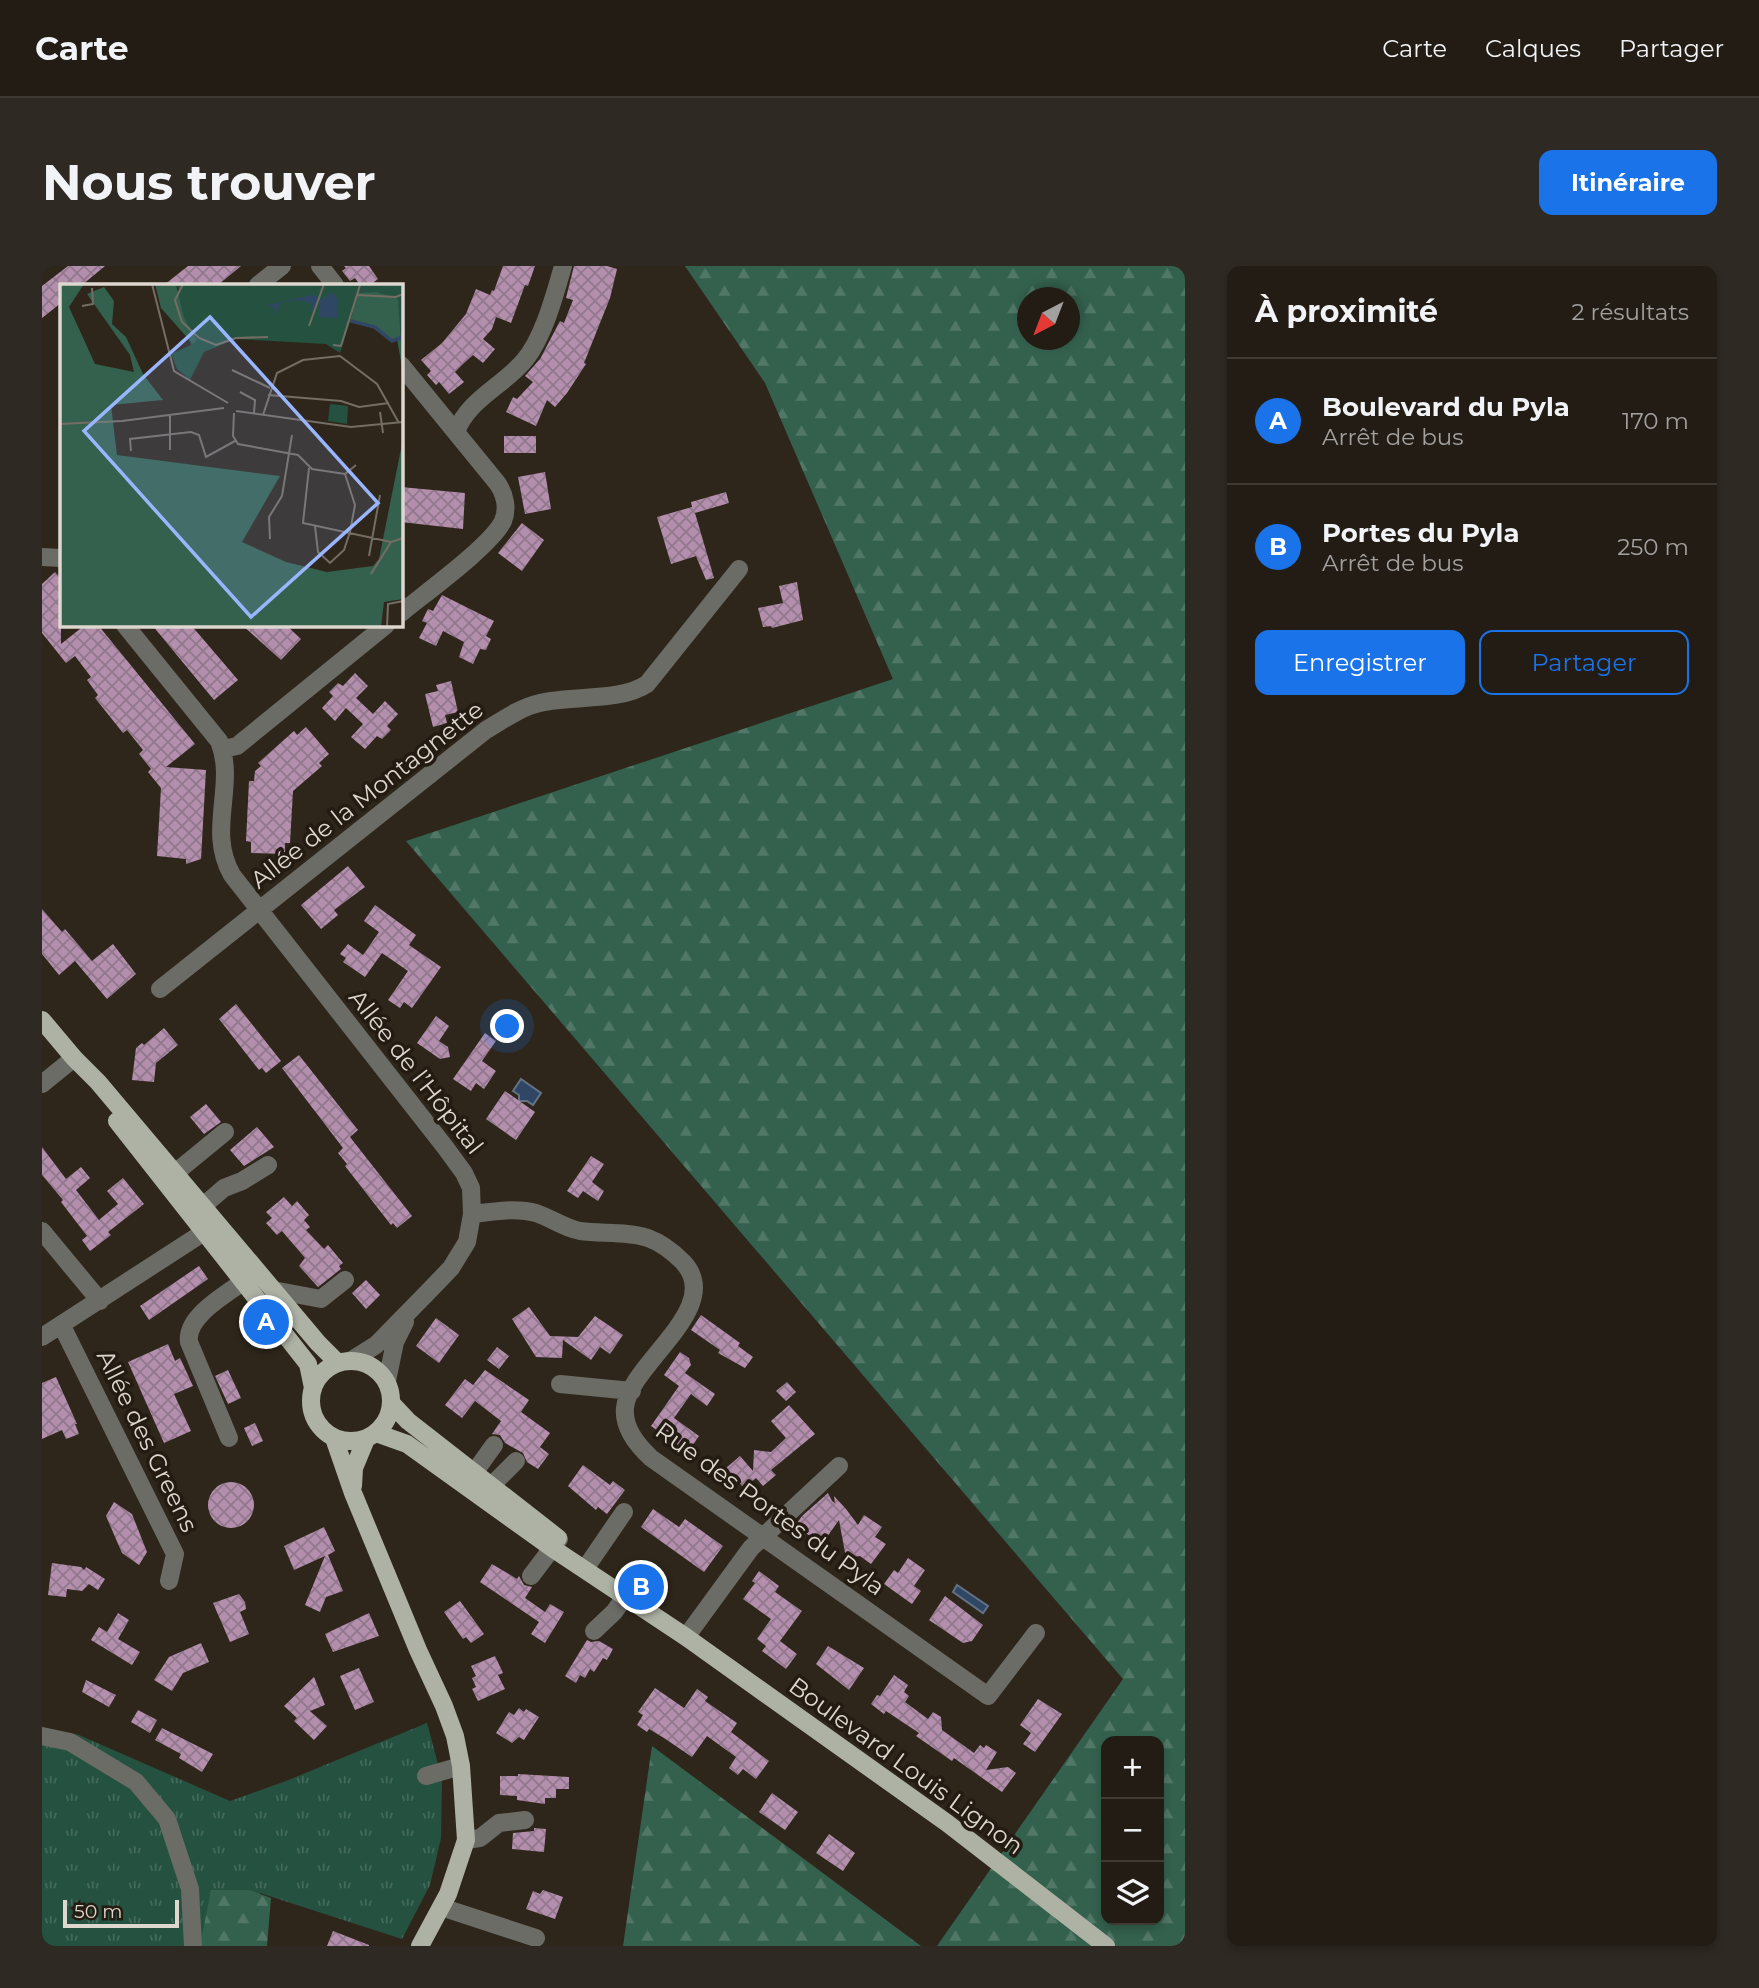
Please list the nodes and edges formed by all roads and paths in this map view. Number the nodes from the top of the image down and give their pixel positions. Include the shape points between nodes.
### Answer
1 (282, 266) edge
2 (320, 266) edge
3 (563, 266) edge
4 (259, 284) edge
5 (334, 284) edge
6 (402, 366) edge
7 (456, 432) junction
8 (42, 557) edge
9 (60, 558) edge
10 (738, 569) dead end
11 (402, 611) edge
12 (126, 626) edge
13 (385, 626) edge
14 (222, 749) junction
15 (257, 911) junction
16 (160, 989) dead end
17 (42, 1020) edge
18 (74, 1058) junction
19 (42, 1084) edge
20 (225, 1132) dead end
21 (268, 1166) dead end
22 (175, 1172) junction
23 (203, 1206) junction
24 (472, 1214) junction
25 (212, 1228) junction
26 (42, 1231) edge
27 (251, 1276) junction
28 (345, 1280) dead end
29 (273, 1290) junction
30 (100, 1301) junction
31 (413, 1307) junction
32 (62, 1326) junction
33 (42, 1337) edge
34 (345, 1362) junction
35 (387, 1381) junction
36 (560, 1384) dead end
37 (313, 1388) junction
38 (632, 1391) junction
39 (392, 1404) junction
40 (371, 1436) junction
41 (229, 1438) dead end
42 (334, 1438) junction
43 (494, 1445) dead end
44 (516, 1461) dead end
45 (839, 1466) dead end
46 (469, 1479) junction
47 (491, 1486) junction
48 (353, 1493) junction
49 (624, 1511) dead end
50 (762, 1537) junction
51 (555, 1544) junction
52 (589, 1563) junction
53 (531, 1576) dead end
54 (169, 1581) dead end
55 (625, 1597) junction
56 (594, 1631) dead end
57 (680, 1633) junction
58 (1036, 1633) dead end
59 (42, 1736) edge
60 (461, 1766) junction
61 (426, 1776) dead end
62 (525, 1820) dead end
63 (466, 1840) junction
64 (441, 1907) junction
65 (536, 1938) dead end
66 (193, 1946) edge
67 (420, 1946) edge
68 (1106, 1946) edge

1 - 4 street
2 - 5 street
3 - 7 street via 526,359 468,409
6 - 7 street
7 - 11 street via 502,490 503,520 480,548
8 - 9 street
10 - 15 street, Allée de la Montagnette via 647,684 622,694 537,703 496,724
12 - 14 street via 215,734
13 - 14 street via 237,746
14 - 15 street, Allée de l’Hôpital via 220,844 226,865
15 - 16 street, Allée de la Montagnette
15 - 24 street, Allée de l’Hôpital via 464,1173 471,1188
17 - 18 main road
18 - 19 street
18 - 22 main road
18 - 25 main road via 91,1088
20 - 22 street
21 - 23 street via 224,1188
22 - 23 main road
23 - 25 main road
24 - 31 street, Allée de l’Hôpital via 461,1255
24 - 38 street, Rue des Portes du Pyla via 521,1210 578,1230 645,1237 662,1244 684,1263 693,1280 691,1307
25 - 27 main road
25 - 30 street
26 - 30 street
27 - 29 main road
27 - 37 main road via 308,1364
27 - 41 street via 200,1314 188,1334
28 - 29 street via 321,1299
29 - 34 main road via 318,1343
30 - 32 street
31 - 34 street, Allée de l’Hôpital via 376,1345
31 - 35 street, Allée de l’Hôpital via 395,1342
32 - 33 street
32 - 54 street, Allée des Greens via 175,1555
34 - 35 main road via 366,1363
34 - 37 main road via 322,1373
35 - 39 main road
36 - 38 street
37 - 42 main road via 312,1411
38 - 50 street, Rue des Portes du Pyla via 626,1401 626,1419 642,1450
39 - 40 main road via 387,1422
39 - 46 main road
40 - 42 main road via 345,1441
40 - 46 main road via 407,1444
40 - 48 main road via 354,1468
42 - 48 main road
43 - 46 street
44 - 47 street
45 - 50 street
46 - 47 main road
46 - 51 main road
47 - 51 main road
48 - 60 main road via 444,1706
49 - 52 street
50 - 57 street
50 - 58 street, Rue des Portes du Pyla via 988,1696
51 - 52 main road
51 - 53 street
51 - 55 main road
52 - 57 main road
55 - 56 street
55 - 57 main road
57 - 68 main road, Boulevard Louis Lignon via 947,1823
59 - 66 street via 70,1742 136,1782 167,1819 190,1889
60 - 61 street
60 - 63 main road
62 - 63 street via 499,1823 480,1838
63 - 64 main road
64 - 65 street
64 - 67 main road

